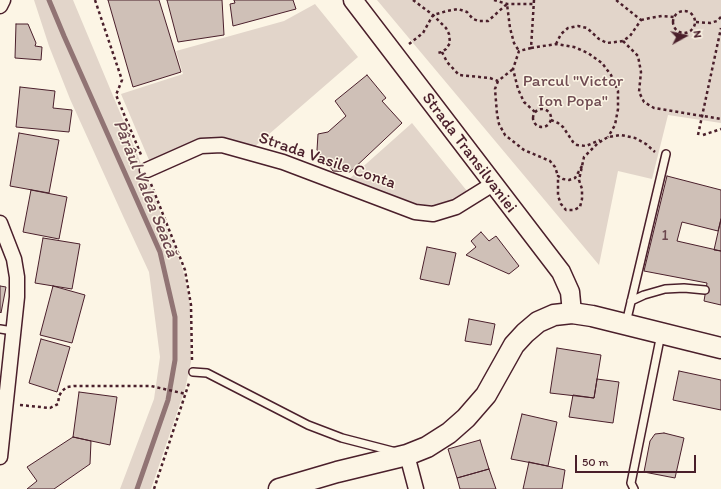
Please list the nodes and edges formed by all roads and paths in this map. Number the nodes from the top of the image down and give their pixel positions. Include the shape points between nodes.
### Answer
1 (3, 0) edge
2 (95, 0) edge
3 (353, 0) edge
4 (413, 0) edge
5 (494, 0) edge
6 (534, 0) edge
7 (616, 0) edge
8 (507, 4) junction
9 (533, 4) junction
10 (0, 6) edge
11 (433, 15) junction
12 (674, 17) junction
13 (721, 17) edge
14 (641, 20) junction
15 (696, 22) junction
16 (721, 29) edge
17 (624, 41) junction
18 (409, 44) dead end
19 (556, 44) junction
20 (531, 48) junction
21 (519, 51) junction
22 (442, 52) junction
23 (437, 53) dead end
24 (513, 70) junction
25 (498, 81) junction
26 (535, 112) junction
27 (703, 115) junction
28 (721, 118) edge
29 (551, 120) junction
30 (721, 129) edge
31 (698, 135) dead end
32 (703, 135) dead end
33 (608, 137) junction
34 (666, 154) joint
35 (582, 166) junction
36 (147, 170) junction
37 (558, 176) junction
38 (493, 184) junction
39 (0, 222) edge
40 (4, 244) edge
41 (705, 290) dead end
42 (631, 301) junction
43 (572, 312) junction
44 (626, 325) junction
45 (7, 330) edge
46 (661, 334) junction
47 (721, 348) edge
48 (193, 372) junction
49 (186, 394) junction
50 (6, 403) junction
51 (408, 455) junction
52 (0, 457) edge
53 (154, 489) edge
54 (279, 489) edge
55 (416, 489) edge
56 (634, 489) edge

1 - 10 street
2 - 36 path via 122,80 116,95
3 - 38 street, Strada Transilvaniei
4 - 11 path
5 - 8 path
6 - 9 path
7 - 14 path
8 - 9 path
8 - 11 path via 488,21 479,22 467,12 458,10
8 - 21 path via 510,28
9 - 20 path
11 - 18 path via 423,33
11 - 22 path via 449,34 450,43
12 - 14 path via 662,16
12 - 15 path via 679,11 687,10 693,14
12 - 15 path via 675,28 684,33 693,28
13 - 15 path via 710,23
14 - 17 path
16 - 27 path
17 - 19 path via 607,43 587,28 578,26 568,28
17 - 27 path via 638,56 641,72 639,92 644,102 654,108
19 - 20 path
19 - 33 path via 588,53 602,63 611,75 618,91 618,109 615,125
20 - 21 path
21 - 24 path
22 - 23 path
22 - 25 path via 459,75
24 - 25 path
24 - 26 path via 524,102
25 - 37 path via 495,89 499,124 506,135 524,150 550,161
26 - 29 path via 540,109 546,110
26 - 29 path via 533,118 536,125 545,127
27 - 28 path
27 - 31 path
29 - 33 path via 563,127 577,145 586,146
30 - 32 path
33 - 34 path via 621,135 635,138 655,152
33 - 35 path via 584,157
34 - 42 lane
35 - 37 path via 575,178 569,180
35 - 37 path via 579,180 582,199 580,207 574,210 566,210 561,204
36 - 38 street, Strada Vasile Conta via 201,146 222,145 283,162 415,212 433,214 456,207
36 - 48 path via 184,270 191,305
38 - 43 street, Strada Transilvaniei via 561,272 570,292
39 - 40 street
40 - 45 street via 14,259 17,277 17,297
41 - 42 lane via 665,289 644,294
42 - 44 lane
43 - 44 main road
43 - 51 main road via 538,322 525,333 514,345 486,395 466,418 449,433
44 - 46 main road
45 - 50 street
46 - 47 main road
46 - 56 lane via 631,483
48 - 49 path
48 - 51 lane via 207,373 328,433
49 - 50 path via 151,386 67,387 59,396 58,404 50,408
49 - 53 path
50 - 52 street
51 - 54 main road
51 - 55 street

